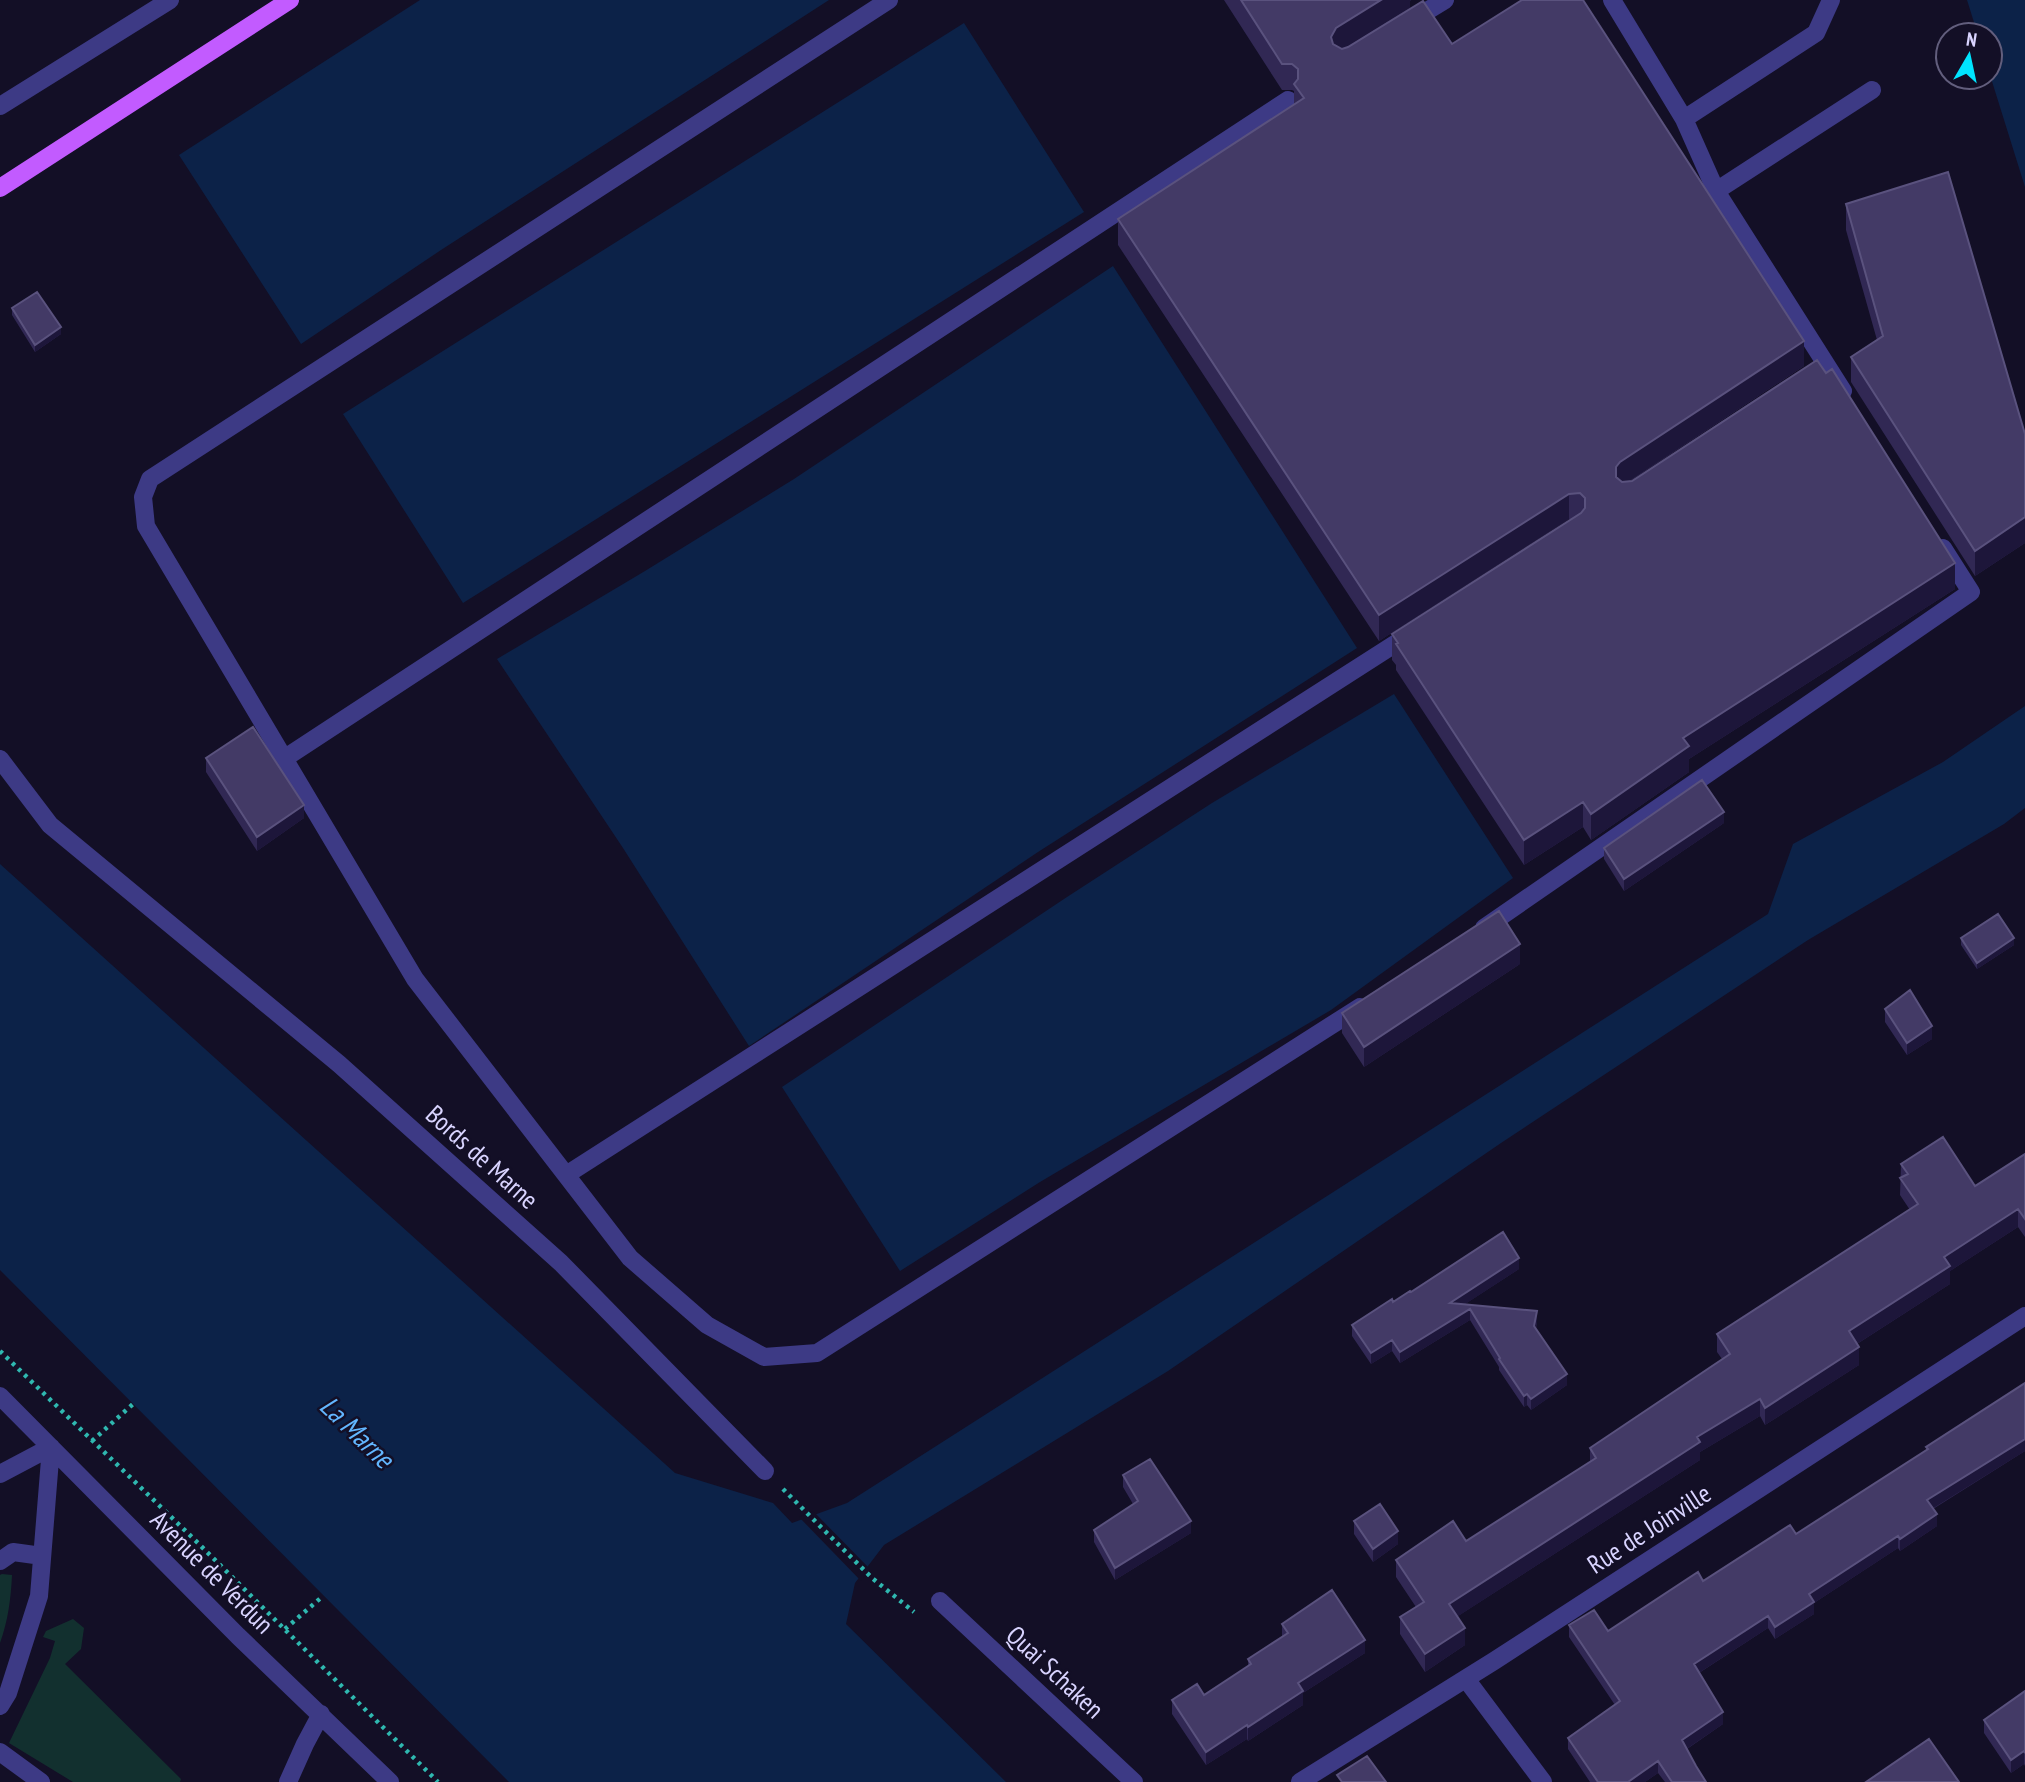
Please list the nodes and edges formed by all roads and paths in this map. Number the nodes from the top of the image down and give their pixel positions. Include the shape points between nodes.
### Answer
1 (170, 0) edge
2 (290, 0) edge
3 (889, 0) edge
4 (1445, 0) edge
5 (1612, 0) edge
6 (1831, 0) edge
7 (1399, 28) edge
8 (1872, 90) dead end
9 (1288, 100) edge
10 (0, 106) edge
11 (1684, 119) junction
12 (0, 188) edge
13 (1716, 191) junction
14 (1856, 411) edge
15 (1935, 535) edge
16 (1422, 627) edge
17 (285, 758) junction
18 (0, 759) edge
19 (1470, 937) edge
20 (1377, 996) edge
21 (566, 1175) junction
22 (2025, 1316) edge
23 (0, 1351) edge
24 (0, 1396) edge
25 (133, 1404) dead end
26 (92, 1440) junction
27 (51, 1447) junction
28 (765, 1471) joint
29 (0, 1474) edge
30 (42, 1556) junction
31 (0, 1561) edge
32 (323, 1596) dead end
33 (940, 1601) dead end
34 (914, 1612) dead end
35 (285, 1629) junction
36 (1466, 1679) junction
37 (0, 1706) edge
38 (321, 1714) junction
39 (0, 1752) edge
40 (41, 1782) edge
41 (288, 1782) edge
42 (390, 1782) edge
43 (438, 1782) edge
44 (1134, 1782) edge
45 (1300, 1782) edge
46 (1543, 1782) edge

1 - 10 street
2 - 12 main road
3 - 17 street via 150,480 143,497 146,526
4 - 7 street
5 - 11 street
6 - 11 street via 1816,33
8 - 13 street
9 - 17 street
11 - 13 street
13 - 14 street via 1821,369
15 - 19 street via 1971,592
16 - 21 street
17 - 21 street via 415,979
18 - 28 street, Bords de Marne via 50,825 339,1064 561,1263
20 - 21 street via 817,1353 764,1357 707,1325 629,1258
22 - 36 street, Rue de Joinville
23 - 26 path
24 - 27 street, Avenue de Verdun
25 - 26 path
26 - 35 path
27 - 29 street
27 - 30 street
27 - 38 street, Avenue de Verdun
28 - 34 path via 872,1578
30 - 31 street via 13,1552
30 - 37 street via 29,1629
32 - 35 path
33 - 44 street, Quai Schaken
35 - 43 path
36 - 45 street, Rue de Joinville
36 - 46 street
38 - 41 street
38 - 42 street, Avenue de Verdun
39 - 40 street

